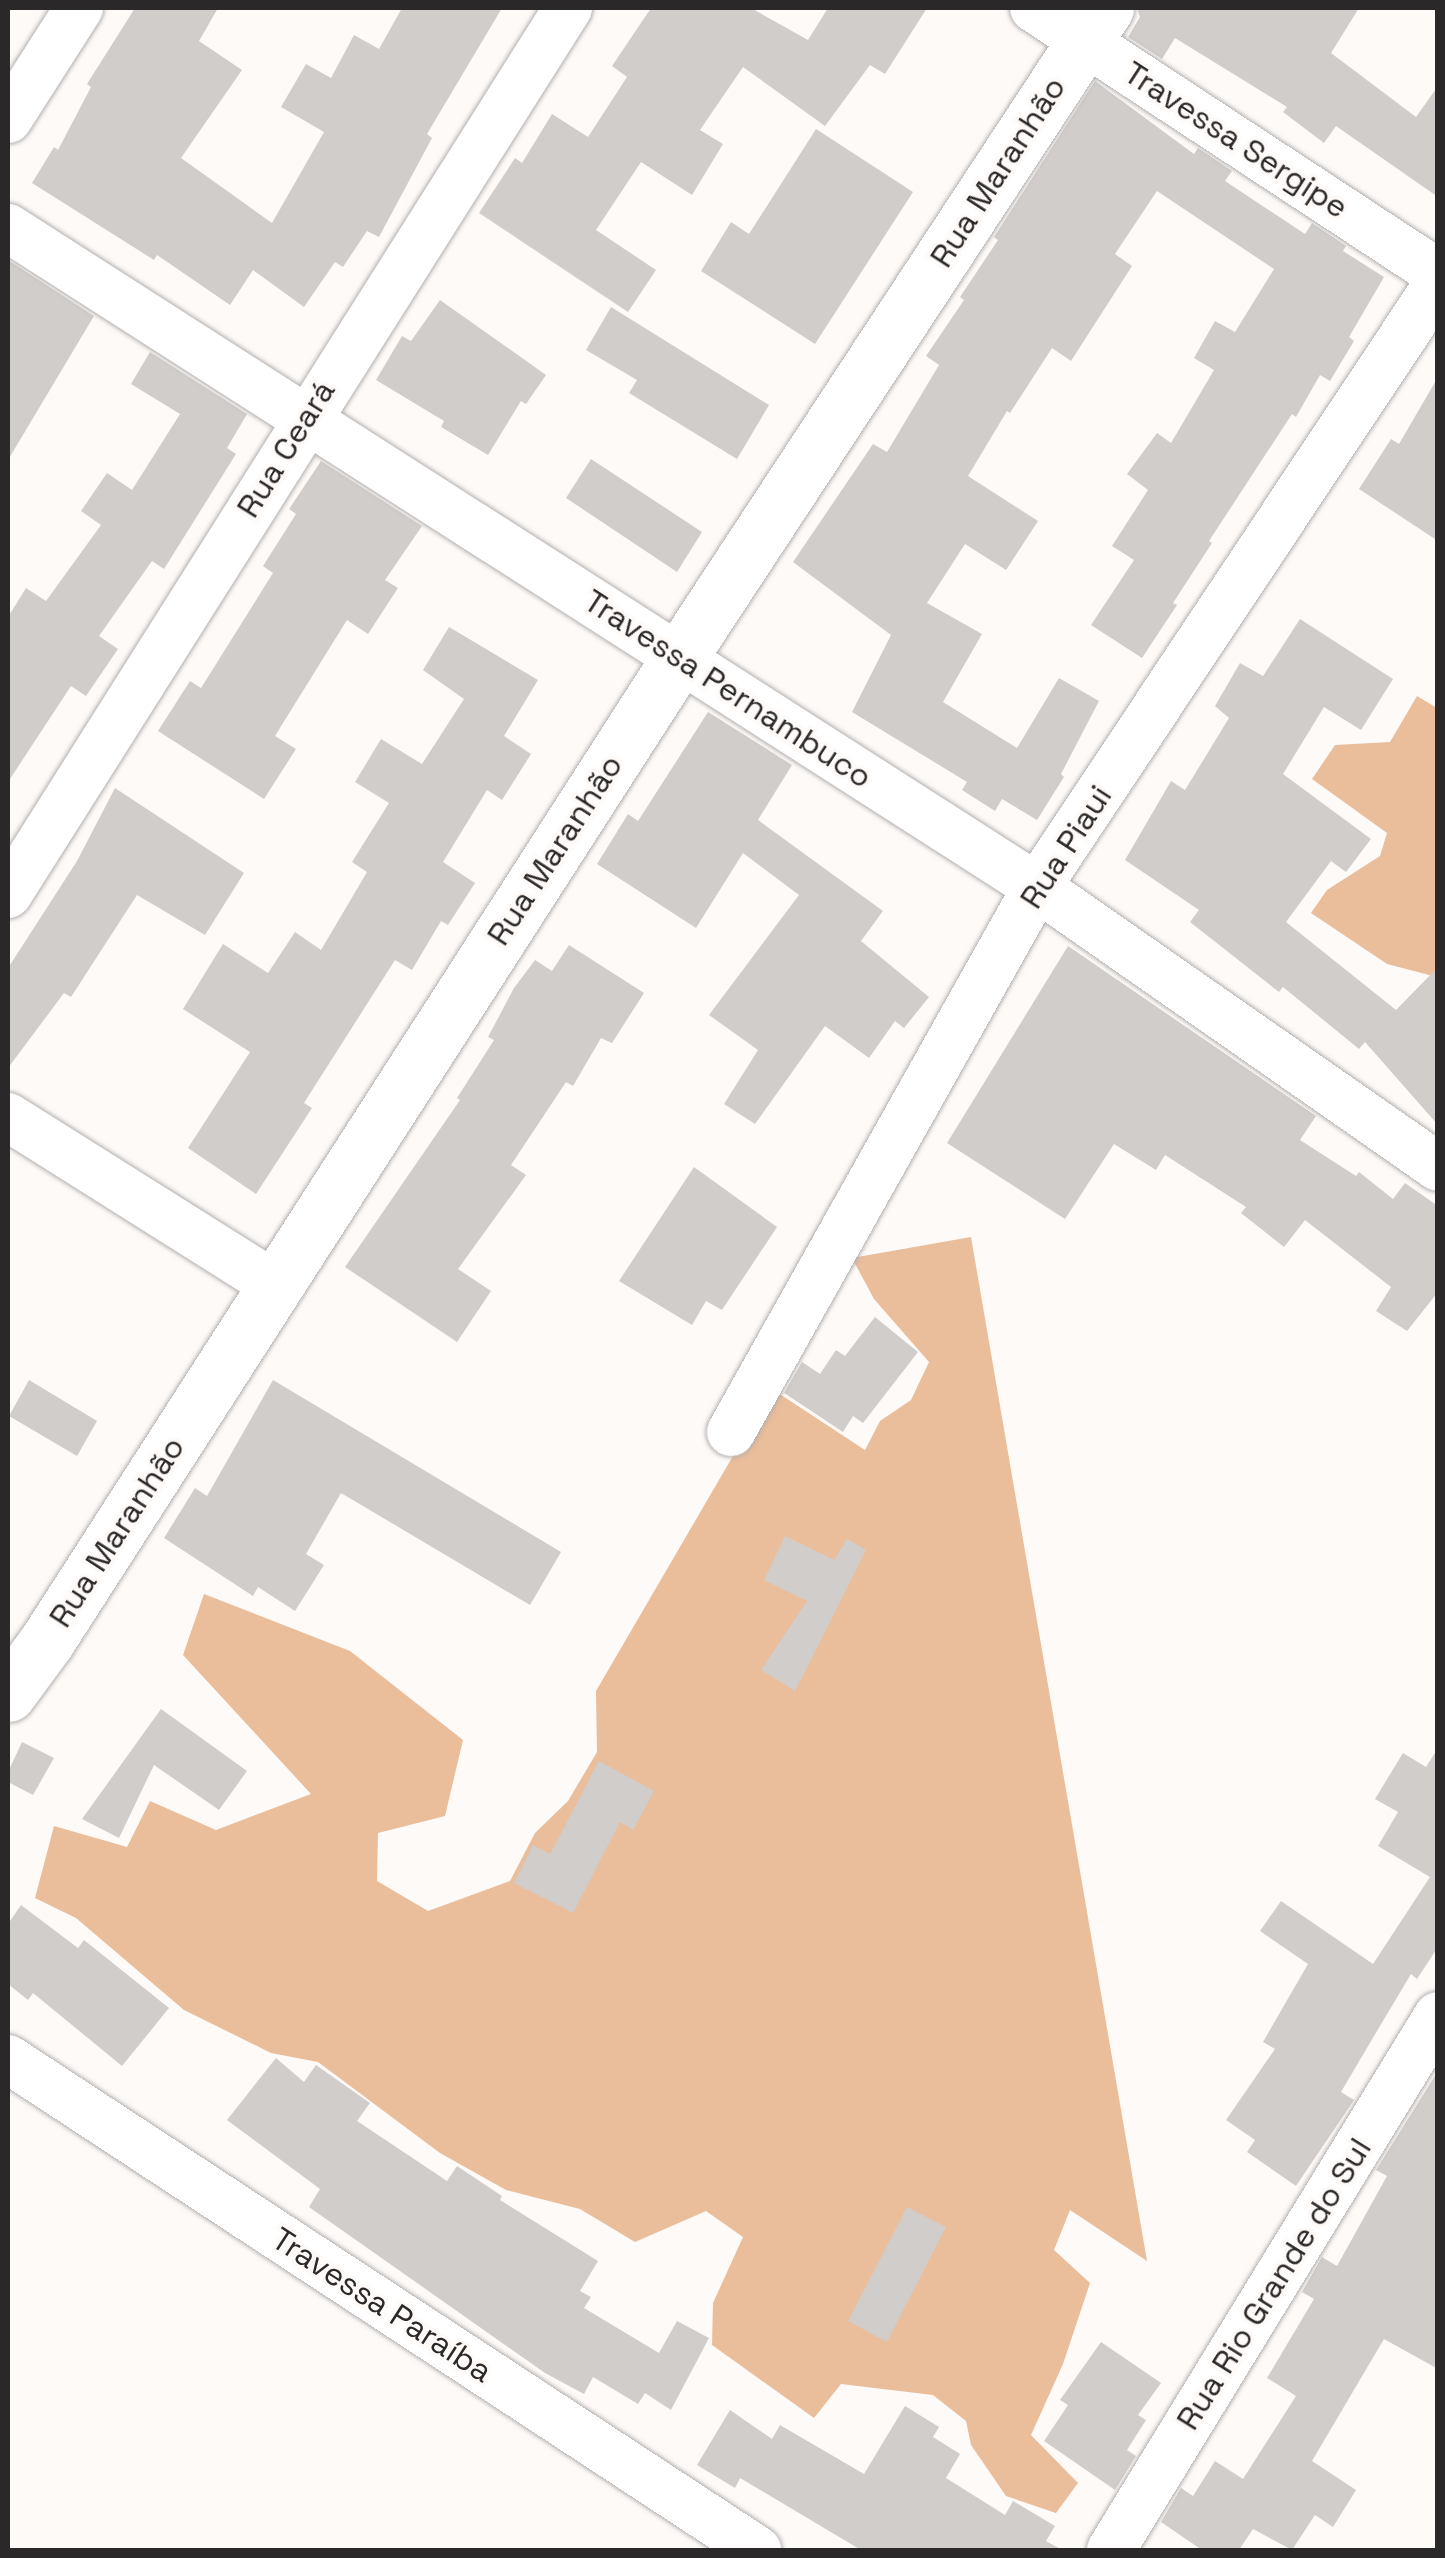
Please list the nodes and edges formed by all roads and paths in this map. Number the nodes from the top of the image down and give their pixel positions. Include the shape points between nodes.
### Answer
1 (78, 8) edge
2 (568, 8) edge
3 (1034, 8) edge
4 (1095, 24) edge
5 (8, 119) edge
6 (8, 228) edge
7 (1438, 273) edge
8 (1438, 284) edge
9 (306, 416) junction
10 (679, 658) junction
11 (1037, 887) junction
12 (8, 894) edge
13 (8, 1116) edge
14 (1438, 1167) edge
15 (274, 1285) junction
16 (732, 1432) dead end
17 (8, 1694) edge
18 (1432, 2038) edge
19 (8, 2059) edge
20 (758, 2550) edge
21 (1110, 2550) edge

1 - 5 street
2 - 9 street, Rua Ceará
3 - 4 street, Travessa Sergipe
4 - 7 street, Travessa Sergipe
4 - 10 street, Rua Maranhão
6 - 9 street, Travessa Pernambuco
8 - 11 street, Rua Piaui
9 - 10 street, Travessa Pernambuco
9 - 12 street, Rua Ceará
10 - 11 street, Travessa Pernambuco
10 - 15 street, Rua Maranhão
11 - 14 street, Travessa Pernambuco
11 - 16 street, Rua Piaui
13 - 15 street
15 - 17 street, Rua Maranhão
18 - 21 street, Rua Rio Grande do Sul
19 - 20 street, Travessa Paraíba

